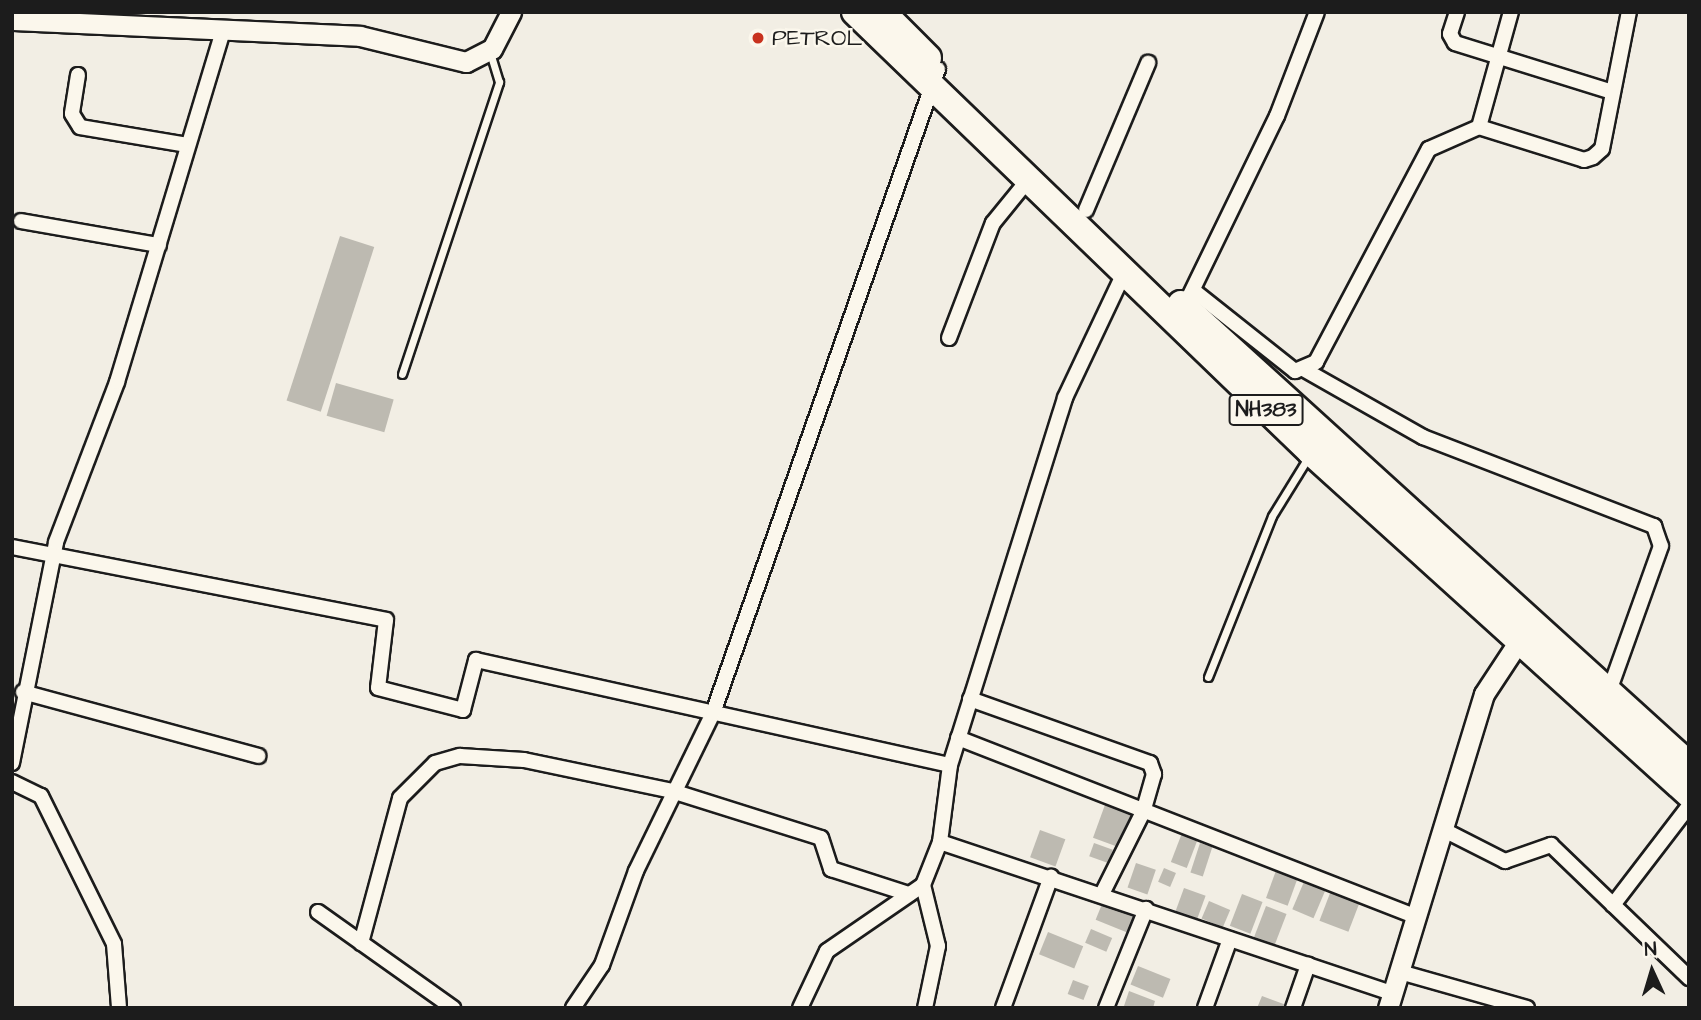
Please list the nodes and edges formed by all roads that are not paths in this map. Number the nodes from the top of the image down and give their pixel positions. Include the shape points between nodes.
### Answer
1 (511, 12) edge
2 (855, 12) edge
3 (882, 12) edge
4 (1317, 12) edge
5 (1457, 12) edge
6 (1511, 12) edge
7 (1629, 12) edge
8 (12, 20) edge
9 (188, 20) edge
10 (223, 30) junction
11 (489, 51) junction
12 (1499, 56) junction
13 (1148, 63) dead end
14 (78, 75) dead end
15 (935, 78) junction
16 (1612, 92) junction
17 (1479, 127) junction
18 (188, 145) junction
19 (1028, 180) junction
20 (1086, 211) junction
21 (21, 221) dead end
22 (159, 245) junction
23 (1124, 274) junction
24 (1183, 306) junction
25 (948, 338) dead end
26 (1306, 370) junction
27 (402, 374) dead end
28 (1311, 452) junction
29 (12, 547) edge
30 (52, 556) junction
31 (1499, 610) junction
32 (1519, 640) junction
33 (1208, 677) dead end
34 (1609, 691) junction
35 (23, 692) junction
36 (970, 699) junction
37 (713, 713) junction
38 (958, 737) junction
39 (258, 756) dead end
40 (12, 763) edge
41 (950, 765) junction
42 (1689, 765) edge
43 (12, 782) edge
44 (672, 791) junction
45 (1689, 794) edge
46 (1689, 806) edge
47 (1144, 810) junction
48 (1442, 828) junction
49 (940, 842) junction
50 (1051, 877) junction
51 (923, 885) junction
52 (909, 894) junction
53 (1102, 894) junction
54 (1613, 905) junction
55 (1146, 909) junction
56 (318, 912) dead end
57 (1418, 917) junction
58 (1230, 939) junction
59 (361, 943) junction
60 (1308, 965) junction
61 (1400, 972) junction
62 (1689, 978) edge
63 (1391, 1001) edge
64 (119, 1008) edge
65 (453, 1008) edge
66 (573, 1008) edge
67 (800, 1008) edge
68 (925, 1008) edge
69 (1003, 1008) edge
70 (1106, 1008) edge
71 (1205, 1008) edge
72 (1293, 1008) edge
73 (1527, 1008) edge

1 - 11 main road
2 - 15 highway, NH383
3 - 15 highway, NH383
4 - 24 street via 1277,116
5 - 12 street via 1450,34 1455,43
6 - 12 street
7 - 16 street
8 - 9 main road
9 - 10 main road
10 - 11 main road via 360,36 466,62
10 - 18 street
11 - 27 lane via 499,82
12 - 16 street
12 - 17 street
13 - 20 street
14 - 18 street via 72,114 80,127
15 - 19 highway, NH383
15 - 20 highway, NH383
15 - 37 street
16 - 17 street via 1602,149 1584,160
17 - 26 street via 1429,149 1316,362
18 - 22 street
19 - 23 highway, NH383
19 - 25 street via 993,223
20 - 24 highway, NH383
21 - 22 street
22 - 30 street via 117,382
23 - 24 highway, NH383
23 - 36 street via 1065,398
24 - 26 street via 1295,371
24 - 28 highway, NH383
24 - 31 highway, NH383
26 - 34 street via 1423,437 1654,526 1661,546
28 - 31 highway, NH383
28 - 33 lane via 1272,516
29 - 30 street
30 - 35 street
30 - 37 street via 386,620 378,688 463,710 476,660
31 - 32 highway, NH383
31 - 34 highway, NH383
32 - 45 highway, NH383
32 - 48 main road via 1484,694
34 - 42 highway, NH383
35 - 39 street
35 - 40 street
36 - 38 street
36 - 47 street via 1150,763 1154,774
37 - 41 street
37 - 44 street
38 - 41 street
38 - 47 street
41 - 49 street
43 - 64 street via 41,796 114,944
44 - 52 street via 821,838 831,869
44 - 59 street via 513,759 460,756 435,763 400,798
44 - 66 street via 602,965
46 - 54 street
47 - 53 street
47 - 57 street
48 - 54 street via 1504,861 1551,845
48 - 57 main road
49 - 50 street
49 - 51 street
50 - 53 street
50 - 69 street
51 - 52 street
51 - 68 street via 938,946
52 - 67 street via 827,951
53 - 55 street
54 - 62 street
55 - 58 street
55 - 70 street
56 - 59 street
57 - 61 main road
58 - 60 street
58 - 71 street
59 - 65 street
60 - 63 street
60 - 72 street
61 - 63 main road
61 - 73 street

